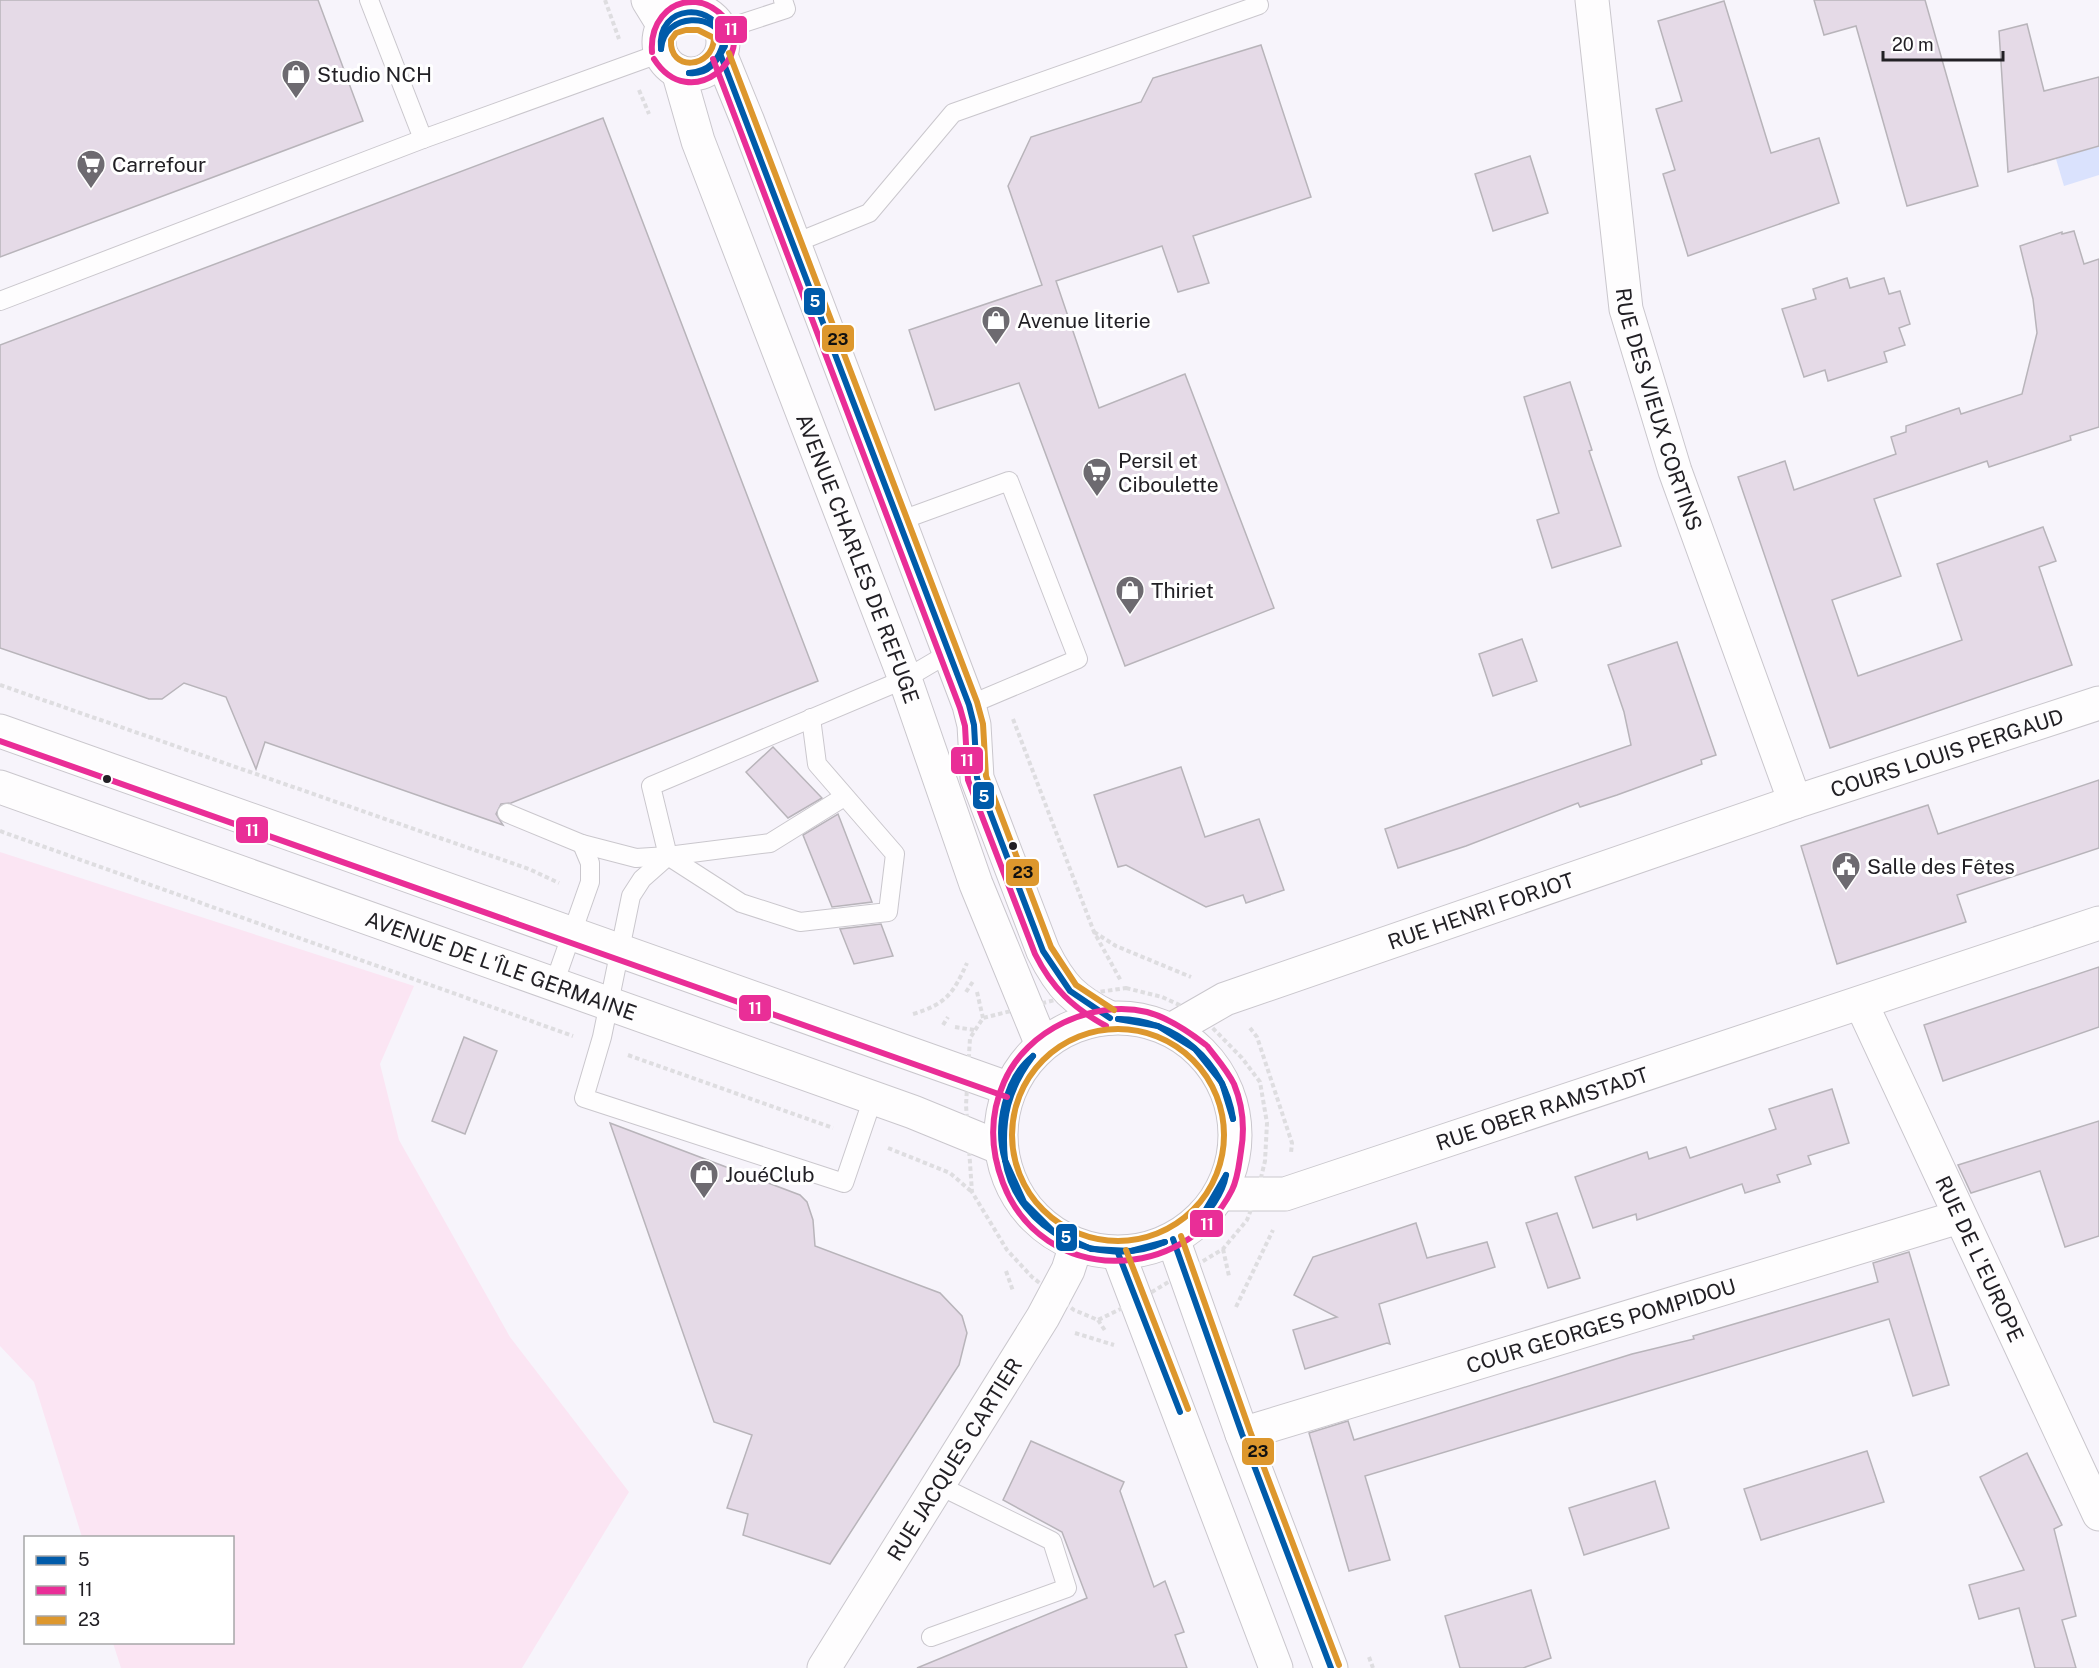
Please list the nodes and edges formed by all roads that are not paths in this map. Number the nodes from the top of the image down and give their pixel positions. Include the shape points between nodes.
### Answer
1 (369, 0) edge
2 (783, 0) edge
3 (1592, 0) edge
4 (1259, 5) dead end
5 (711, 25) edge
6 (663, 38) edge
7 (423, 139) junction
8 (795, 243) junction
9 (0, 301) edge
10 (899, 521) junction
11 (949, 653) junction
12 (905, 679) junction
13 (2099, 703) edge
14 (969, 705) junction
15 (811, 718) junction
16 (0, 731) edge
17 (0, 787) edge
18 (844, 797) junction
19 (1795, 802) junction
20 (507, 813) dead end
21 (582, 844) junction
22 (668, 856) junction
23 (2099, 923) edge
24 (572, 934) junction
25 (621, 951) junction
26 (554, 984) junction
27 (1861, 1003) junction
28 (610, 1004) junction
29 (1110, 1018) junction
30 (1171, 1030) junction
31 (1042, 1045) junction
32 (1010, 1089) junction
33 (873, 1098) junction
34 (1001, 1148) junction
35 (1220, 1194) junction
36 (1959, 1217) junction
37 (1173, 1239) junction
38 (1076, 1245) junction
39 (1118, 1253) junction
40 (1242, 1434) junction
41 (940, 1486) junction
42 (2099, 1514) edge
43 (931, 1638) dead end
44 (824, 1668) edge
45 (1276, 1668) edge
46 (1331, 1668) edge

1 - 7 lane
2 - 5 lane via 786,9
3 - 19 street, RUE DES VIEUX CORTINS via 1626,309 1675,471
4 - 8 lane via 953,113 869,213
5 - 6 street via 688,10 674,15
5 - 6 street via 710,69 694,74
5 - 8 street
6 - 7 lane
6 - 12 street, AVENUE CHARLES DE REFUGE via 698,141
7 - 9 lane
8 - 10 street
10 - 11 street
10 - 14 lane via 1009,481 1078,659
11 - 12 lane
11 - 14 street
12 - 15 lane
12 - 31 street, AVENUE CHARLES DE REFUGE via 976,884
13 - 19 street, COURS LOUIS PERGAUD
14 - 29 street via 977,778 1043,951 1071,996
15 - 18 lane via 817,764
15 - 22 lane via 651,786
16 - 24 street
17 - 26 street, AVENUE DE L'ÎLE GERMAINE
18 - 22 lane via 770,843
18 - 22 lane via 895,854 888,912 800,922 741,903
19 - 30 street, RUE HENRI FORJOT via 1225,999
20 - 21 lane
21 - 22 lane via 636,858
21 - 24 lane via 590,863 590,882
22 - 25 lane via 642,879 631,896
23 - 27 street, RUE OBER RAMSTADT
24 - 25 street
24 - 26 lane
25 - 28 lane
25 - 32 street
26 - 28 street, AVENUE DE L'ÎLE GERMAINE
27 - 35 street, RUE OBER RAMSTADT via 1285,1194
27 - 36 street, RUE DE L'EUROPE
28 - 33 street, AVENUE DE L'ÎLE GERMAINE
28 - 33 lane via 584,1098 844,1183
29 - 30 street via 1141,1020
29 - 31 street via 1074,1026
30 - 35 street via 1201,1052 1223,1083 1234,1120 1233,1158
31 - 32 street via 1023,1065
32 - 34 street via 1002,1118
33 - 34 street, AVENUE DE L'ÎLE GERMAINE
34 - 38 street via 1009,1180 1025,1207 1047,1230
35 - 37 street via 1200,1219
36 - 40 street, COUR GEORGES POMPIDOU
36 - 42 street, RUE DE L'EUROPE
37 - 39 street via 1147,1250
37 - 40 street
38 - 39 street
38 - 41 street, RUE JACQUES CARTIER via 1054,1296
39 - 45 street
40 - 46 street
41 - 43 lane via 1052,1541 1066,1588
41 - 44 street, RUE JACQUES CARTIER

